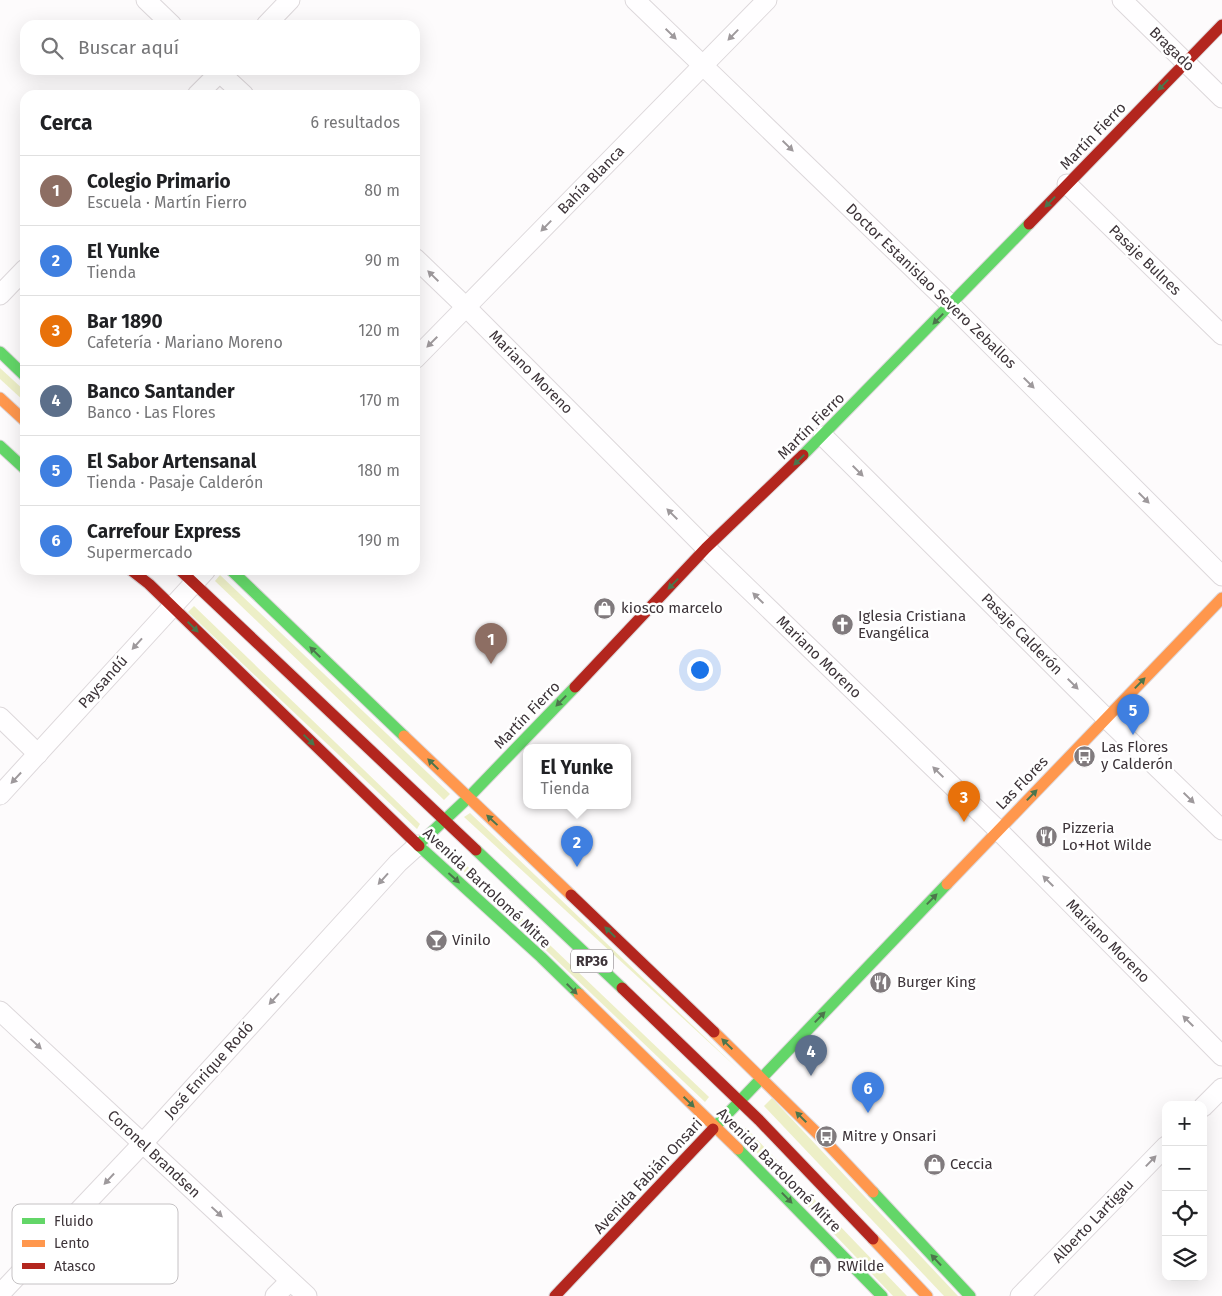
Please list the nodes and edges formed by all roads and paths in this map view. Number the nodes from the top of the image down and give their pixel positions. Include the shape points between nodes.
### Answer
1 (146, 0) edge
2 (290, 0) edge
3 (635, 0) edge
4 (767, 0) edge
5 (1122, 0) edge
6 (167, 20) edge
7 (271, 20) edge
8 (1222, 25) edge
9 (1186, 62) junction
10 (704, 65) junction
11 (216, 75) edge
12 (224, 75) edge
13 (202, 90) edge
14 (239, 90) edge
15 (1222, 98) edge
16 (1067, 184) junction
17 (420, 263) edge
18 (20, 275) edge
19 (0, 295) edge
20 (951, 305) junction
21 (467, 308) junction
22 (1222, 335) edge
23 (0, 352) edge
24 (420, 354) edge
25 (20, 371) edge
26 (0, 398) edge
27 (20, 417) edge
28 (824, 436) junction
29 (0, 446) edge
30 (20, 464) edge
31 (706, 548) junction
32 (137, 575) edge
33 (192, 575) edge
34 (194, 575) edge
35 (236, 575) edge
36 (1222, 576) edge
37 (1222, 598) edge
38 (171, 607) junction
39 (0, 718) edge
40 (1106, 718) junction
41 (38, 754) junction
42 (0, 795) edge
43 (468, 798) junction
44 (444, 821) junction
45 (998, 830) junction
46 (1222, 830) edge
47 (418, 844) junction
48 (0, 1011) edge
49 (1222, 1056) edge
50 (762, 1078) junction
51 (1222, 1088) edge
52 (740, 1102) junction
53 (1207, 1103) edge
54 (715, 1127) junction
55 (143, 1143) junction
56 (1162, 1150) edge
57 (85, 1204) edge
58 (12, 1281) edge
59 (290, 1281) junction
60 (0, 1294) edge
61 (276, 1296) edge
62 (307, 1296) edge
63 (555, 1296) edge
64 (882, 1296) edge
65 (927, 1296) edge
66 (970, 1296) edge
67 (1020, 1296) edge

1 - 6 street
2 - 7 street
3 -> 10 street, Doctor Estanislao Severo Zeballos
4 -> 10 street, Bahía Blanca
5 - 9 street, Bragado
8 - 9 street, Martín Fierro
9 - 15 street, Bragado
9 -> 16 street, Martín Fierro
10 -> 20 street, Doctor Estanislao Severo Zeballos
10 -> 21 street, Bahía Blanca
11 - 13 street
12 - 14 street
16 -> 20 street, Martín Fierro
16 - 22 street, Pasaje Bulnes
21 -> 17 street, Mariano Moreno
18 - 19 street
20 -> 28 street, Martín Fierro
20 -> 36 street, Doctor Estanislao Severo Zeballos
21 -> 24 street, Bahía Blanca
31 -> 21 street, Mariano Moreno
23 - 25 street
26 - 27 street
28 -> 31 street, Martín Fierro
28 -> 40 street, Pasaje Calderón
29 - 30 street
31 -> 43 street, Martín Fierro
45 -> 31 street, Mariano Moreno
32 - 38 street, Avenida Bartolomé Mitre
33 - 38 street, Paysandú
34 - 44 street, Avenida Bartolomé Mitre / RP36
43 -> 35 street
40 -> 37 street, Las Flores
38 -> 41 street, Paysandú
38 -> 47 street, Avenida Bartolomé Mitre
39 - 41 street
45 -> 40 street, Las Flores
40 -> 46 street, Pasaje Calderón
41 -> 42 street, Paysandú
43 - 44 street, Martín Fierro
50 -> 43 street
44 - 47 street, Martín Fierro
44 - 52 street, Avenida Bartolomé Mitre / RP36
49 -> 45 street, Mariano Moreno
50 -> 45 street, Las Flores
47 -> 54 street, Avenida Bartolomé Mitre via 541,957
47 -> 55 street, José Enrique Rodó via 398,862
48 -> 55 street, Coronel Brandsen
50 - 52 street, Avenida Fabián Onsari
66 -> 50 street
51 - 53 street
52 - 54 street, Avenida Fabián Onsari
52 - 65 street, Avenida Bartolomé Mitre / RP36
54 - 63 street, Avenida Fabián Onsari
54 -> 64 street, Avenida Bartolomé Mitre
55 -> 57 street, José Enrique Rodó
55 -> 59 street, Coronel Brandsen
67 -> 56 street, Alberto Lartigau
58 -> 60 street, José Enrique Rodó
59 - 61 street
59 - 62 street, Coronel Brandsen

